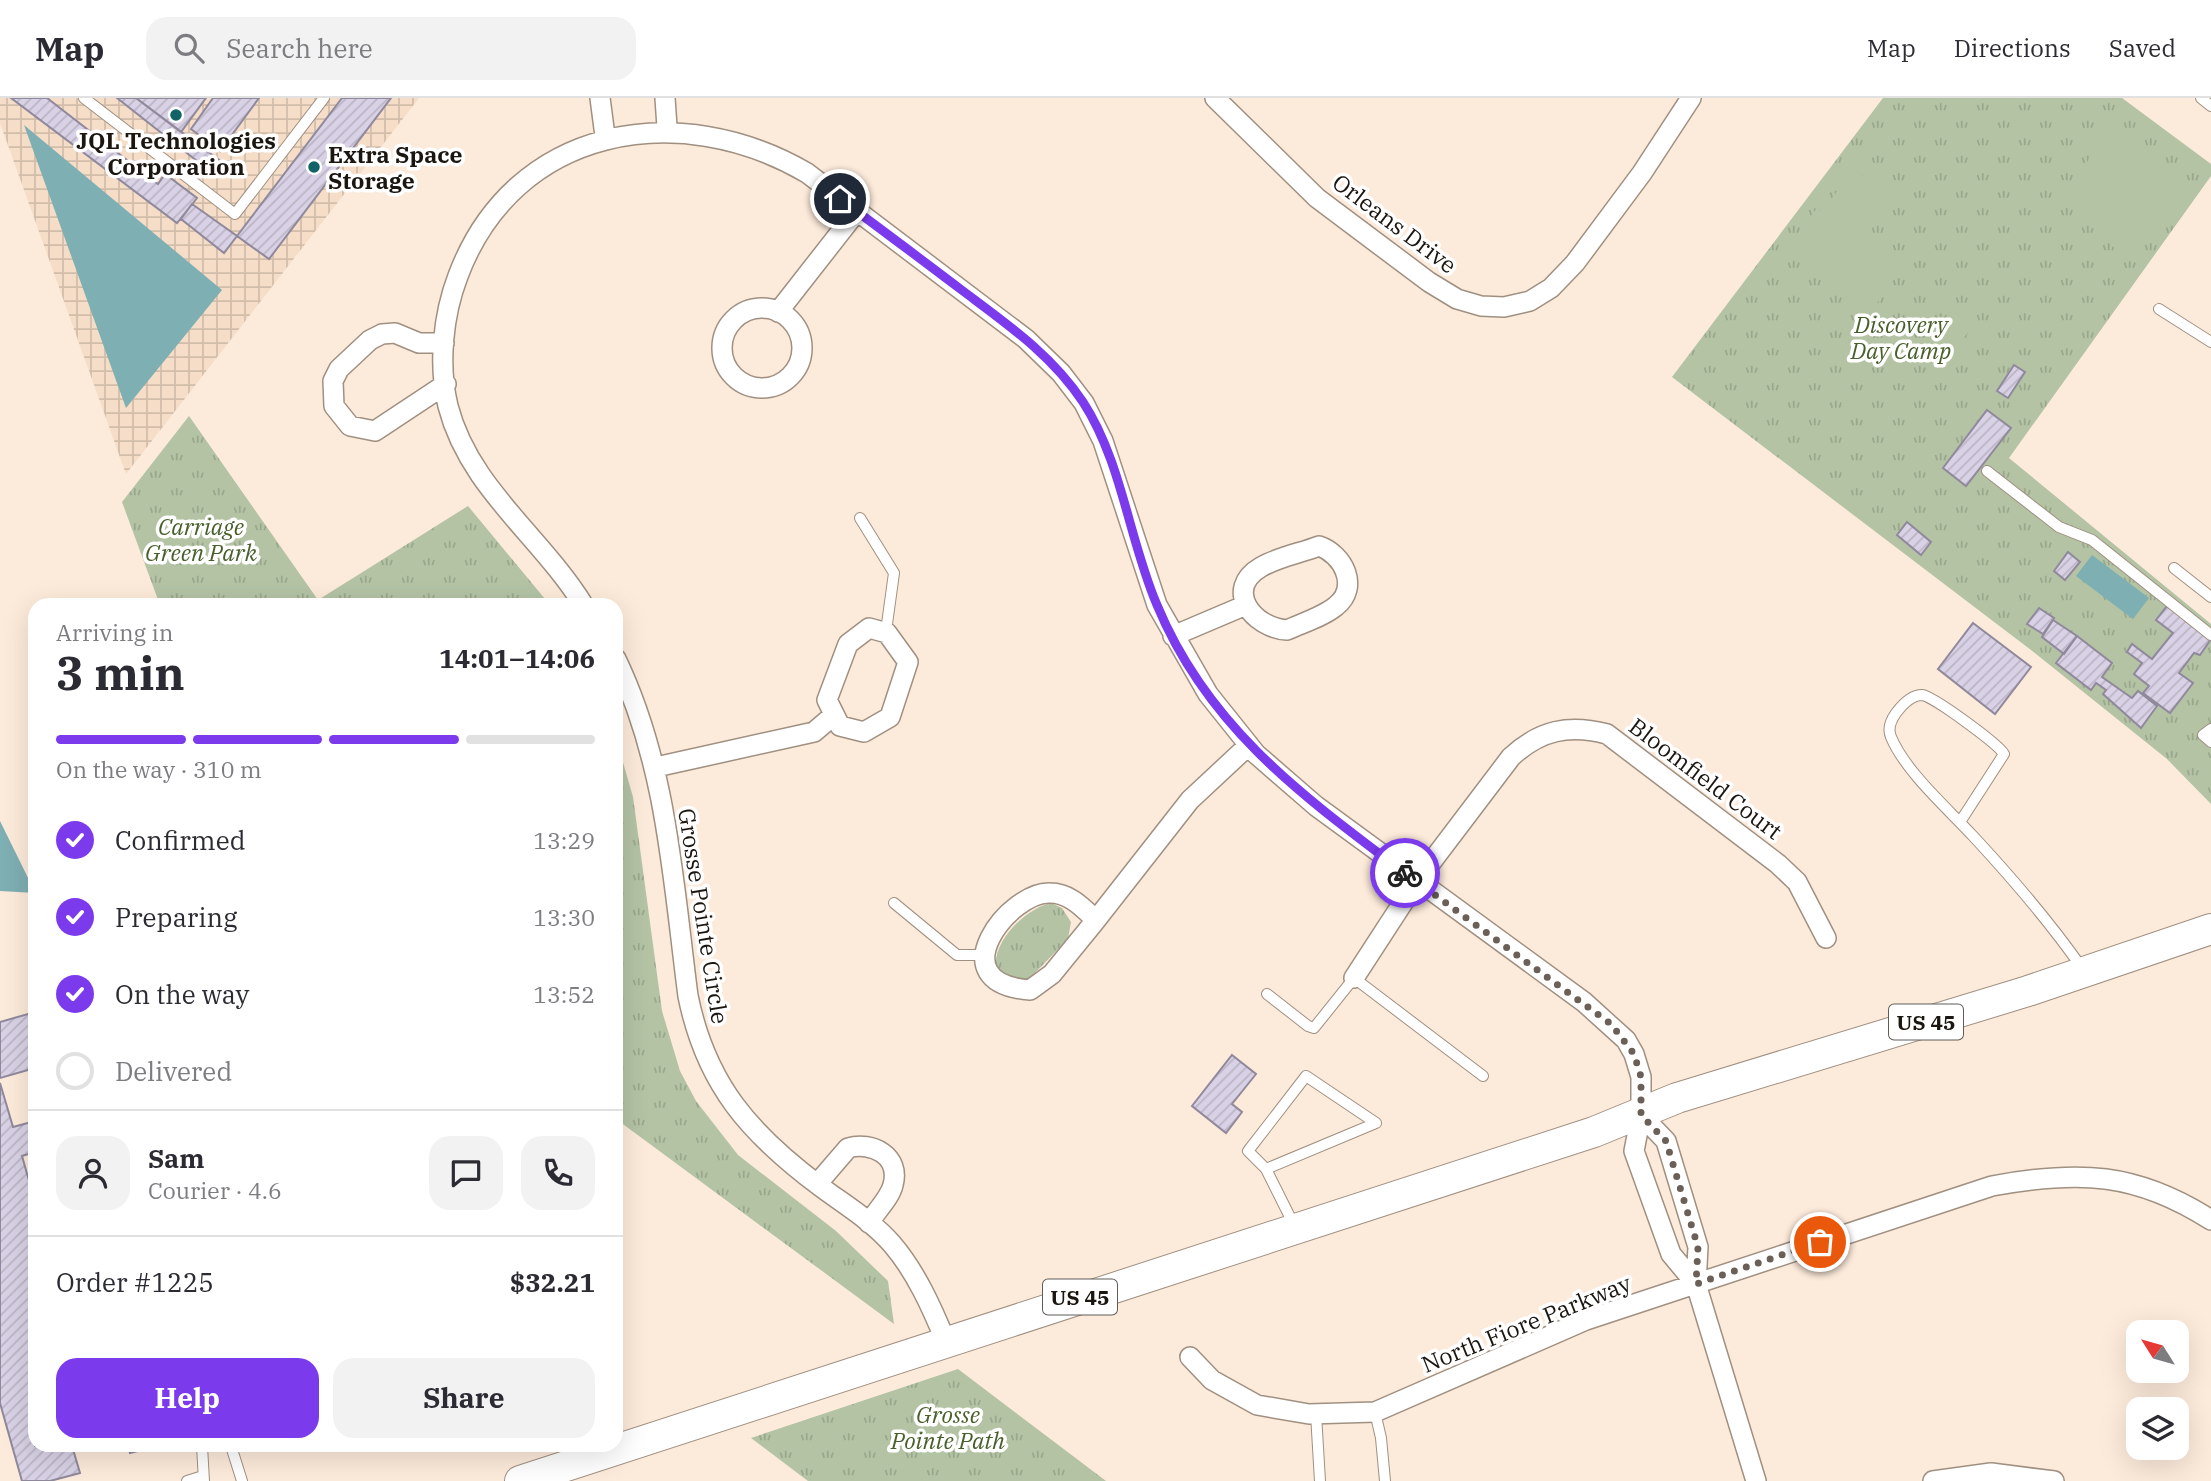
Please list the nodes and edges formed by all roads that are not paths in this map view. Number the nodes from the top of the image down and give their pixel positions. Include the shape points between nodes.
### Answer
1 (84, 98) edge
2 (324, 98) edge
3 (600, 98) edge
4 (665, 98) edge
5 (1214, 98) edge
6 (1691, 98) edge
7 (2201, 98) edge
8 (2211, 106) edge
9 (667, 127) junction
10 (605, 136) junction
11 (857, 211) junction
12 (2159, 309) dead end
13 (778, 312) junction
14 (444, 342) junction
15 (2211, 342) edge
16 (446, 384) junction
17 (1987, 471) dead end
18 (860, 518) dead end
19 (2174, 568) dead end
20 (2211, 597) edge
21 (578, 598) edge
22 (1246, 605) junction
23 (883, 632) junction
24 (2211, 635) edge
25 (1173, 636) junction
26 (623, 675) edge
27 (834, 715) junction
28 (2211, 729) edge
29 (2211, 742) edge
30 (1249, 745) junction
31 (656, 767) junction
32 (1960, 822) junction
33 (1417, 881) junction
34 (894, 903) dead end
35 (1096, 920) junction
36 (2211, 929) edge
37 (1826, 938) dead end
38 (985, 956) junction
39 (2084, 972) junction
40 (1354, 978) junction
41 (1267, 994) dead end
42 (1483, 1076) dead end
43 (1641, 1115) junction
44 (1266, 1169) junction
45 (817, 1184) junction
46 (2211, 1220) edge
47 (869, 1223) junction
48 (1296, 1228) junction
49 (1696, 1284) junction
50 (946, 1342) junction
51 (1190, 1357) dead end
52 (1375, 1412) junction
53 (1316, 1414) junction
54 (623, 1447) edge
55 (202, 1452) edge
56 (233, 1452) edge
57 (609, 1452) edge
58 (204, 1479) edge
59 (187, 1481) edge
60 (242, 1481) edge
61 (520, 1481) edge
62 (1320, 1481) edge
63 (1385, 1481) edge
64 (1756, 1481) edge
65 (1933, 1481) edge
66 (2054, 1481) edge

1 - 2 lane via 235,214
3 - 10 street
4 - 9 street
5 - 6 street, Orleans Drive via 1317,198 1429,282 1457,299 1504,307 1530,301 1551,288 1575,263
7 - 8 lane
9 - 10 street
9 - 11 street via 738,138 782,157
10 - 14 street via 566,152 508,195 463,261 451,294
11 - 13 street
11 - 25 street via 1026,339 1084,403 1103,441 1157,605
12 - 15 lane
13 - 13 street via 800,333 801,359 786,381 761,389 748,387 727,370 722,358 725,331 743,312 757,308
14 - 16 street
14 - 16 street via 382,334 339,369 331,394 334,406 350,426 375,431
16 - 21 street via 448,405 478,473
17 - 24 lane via 2059,527 2092,540
18 - 23 lane via 894,573
19 - 20 lane
22 - 22 street via 1247,583 1261,567 1319,547 1344,565 1346,585 1337,605 1287,630 1258,622
22 - 25 street
23 - 27 street via 869,628 848,644 827,700
23 - 27 street via 908,662 890,717 864,732 840,726
25 - 30 street via 1208,694
26 - 31 street, Grosse Pointe Circle
27 - 31 street via 814,732
28 - 29 lane via 2203,735
30 - 33 street via 1316,806
30 - 35 street via 1190,800
31 - 45 street, Grosse Pointe Circle via 688,996 703,1052 732,1104 755,1131
32 - 32 lane via 1891,738 1888,729 1893,717 1915,697 1931,698 2004,754
32 - 39 lane via 2048,920
33 - 37 street, Bloomfield Court via 1527,742 1556,729 1583,728 1607,734 1778,864 1797,882
33 - 40 street, Bloomfield Court
33 - 43 street via 1611,1024 1634,1054 1641,1077
34 - 38 lane via 957,956
35 - 38 street via 1072,899 1051,892 1030,896 989,940
35 - 38 street via 1052,974 1030,990 1006,988 990,976
36 - 39 main road, US 45
39 - 43 main road, US 45 via 1678,1098
40 - 41 lane via 1314,1028
40 - 42 lane
43 - 48 main road, US 45
43 - 49 street via 1666,1141 1698,1247
43 - 49 street via 1634,1151 1671,1254
44 - 44 lane via 1248,1152 1306,1076 1376,1123
44 - 48 lane
45 - 47 street, Grosse Pointe Circle
45 - 47 street via 848,1148 868,1145 878,1149 892,1164 893,1185
46 - 49 street, North Fiore Parkway via 2145,1187 2111,1179 2045,1176 1992,1186
47 - 50 street, Grosse Pointe Circle via 911,1270
48 - 50 main road, US 45
49 - 52 street, North Fiore Parkway via 1576,1324
49 - 64 street
50 - 54 main road, US 45
51 - 53 street, North Fiore Parkway via 1233,1394 1281,1411
52 - 53 street, North Fiore Parkway
52 - 63 lane
53 - 62 lane
55 - 58 lane
56 - 60 lane
57 - 61 main road, US 45
58 - 59 lane
65 - 66 street via 1991,1473

